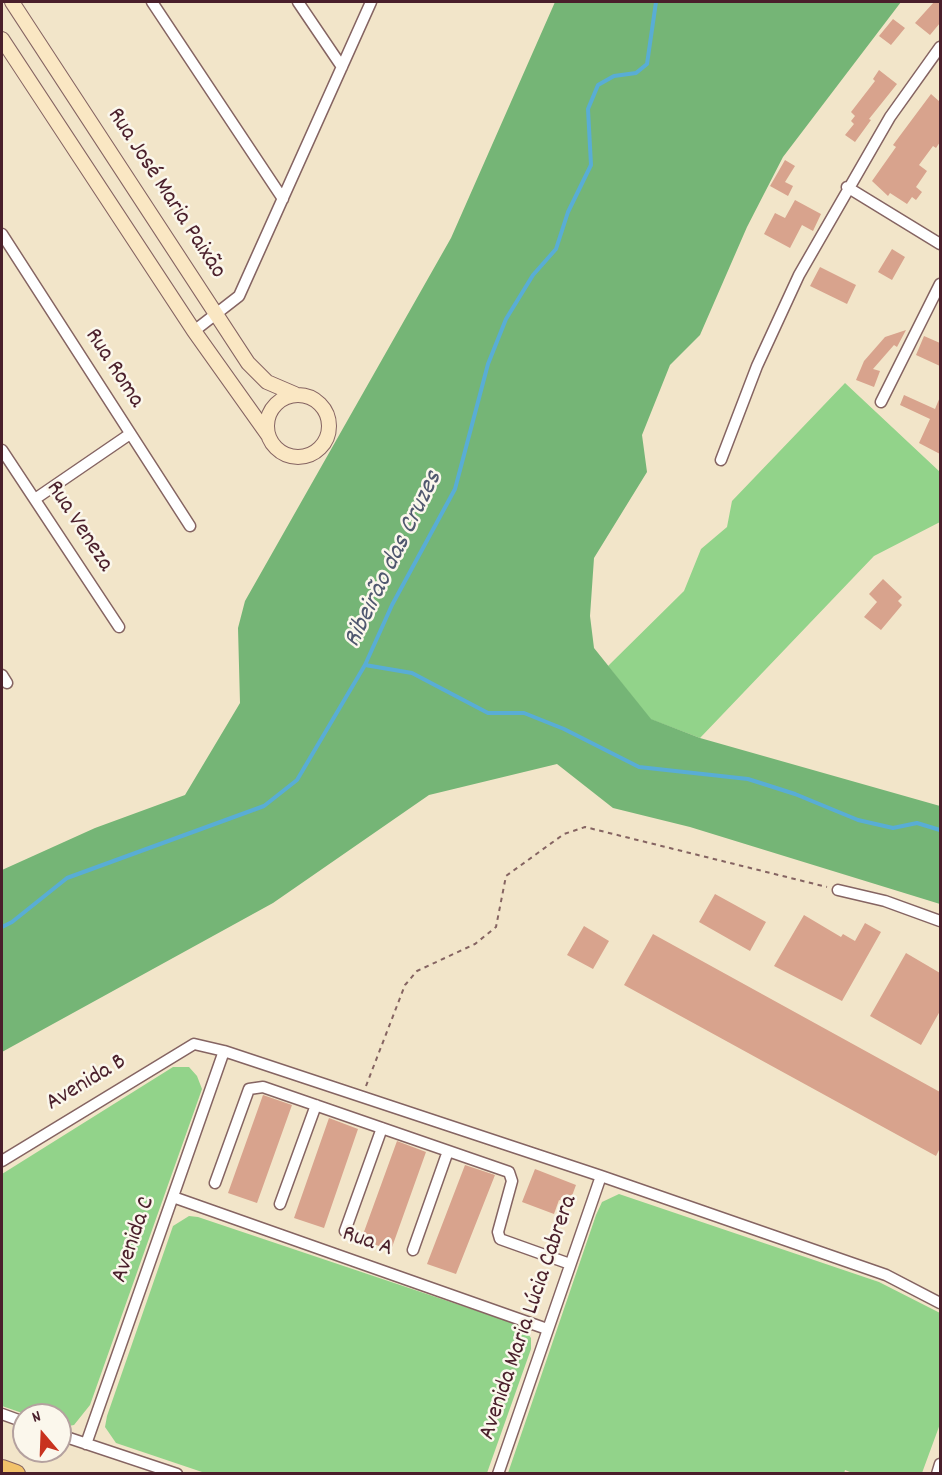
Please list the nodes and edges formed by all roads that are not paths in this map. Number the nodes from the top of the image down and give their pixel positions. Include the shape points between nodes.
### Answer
1 (12, 2) edge
2 (152, 2) edge
3 (298, 2) edge
4 (371, 2) edge
5 (2, 39) edge
6 (940, 47) edge
7 (342, 67) junction
8 (847, 187) junction
9 (283, 199) junction
10 (2, 234) edge
11 (940, 244) edge
12 (940, 284) edge
13 (216, 314) junction
14 (194, 331) junction
15 (295, 394) junction
16 (882, 402) dead end
17 (130, 434) junction
18 (268, 435) junction
19 (2, 450) edge
20 (721, 459) dead end
21 (35, 499) junction
22 (190, 526) dead end
23 (119, 627) dead end
24 (838, 890) road end
25 (940, 921) edge
26 (224, 1051) junction
27 (316, 1105) junction
28 (382, 1128) junction
29 (448, 1151) junction
30 (2, 1161) edge
31 (602, 1176) junction
32 (215, 1183) dead end
33 (173, 1197) junction
34 (280, 1204) dead end
35 (345, 1231) dead end
36 (413, 1250) dead end
37 (570, 1263) junction
38 (940, 1303) edge
39 (547, 1329) junction
40 (72, 1439) edge
41 (86, 1444) junction
42 (940, 1464) edge
43 (2, 1469) edge
44 (16, 1473) edge
45 (177, 1473) edge
46 (498, 1473) edge
47 (937, 1473) edge

1 - 13 street, Rua José Maria Paixão
2 - 9 street
3 - 7 street
4 - 7 street
5 - 14 street
6 - 8 street
7 - 9 street
8 - 11 street
8 - 20 street via 789,295
9 - 13 street via 239,296
10 - 17 street, Rua Roma
12 - 16 street
13 - 14 street
13 - 15 street, Rua José Maria Paixão via 260,377
14 - 18 street
15 - 18 street via 281,399 272,409 267,421
15 - 18 street via 312,398 325,409 330,420 325,443 306,457 294,457 273,446
17 - 21 street
17 - 22 street, Rua Roma
19 - 21 street, Rua Veneza
21 - 23 street, Rua Veneza
24 - 25 street via 885,901
26 - 30 street, Avenida B via 194,1044
26 - 31 street
26 - 33 street, Avenida C
27 - 28 street
27 - 32 street via 263,1087 249,1089
27 - 34 street
28 - 29 street
28 - 35 street
29 - 36 street
29 - 37 street via 512,1175 498,1232 500,1239
31 - 37 street, Avenida Maria Lúcia Cabrera
31 - 38 street via 886,1275
33 - 39 street, Rua A
33 - 41 street, Avenida C
37 - 39 street, Avenida Maria Lúcia Cabrera
39 - 46 street, Avenida Maria Lúcia Cabrera
40 - 41 street
41 - 45 street
42 - 47 street
43 - 44 highway

